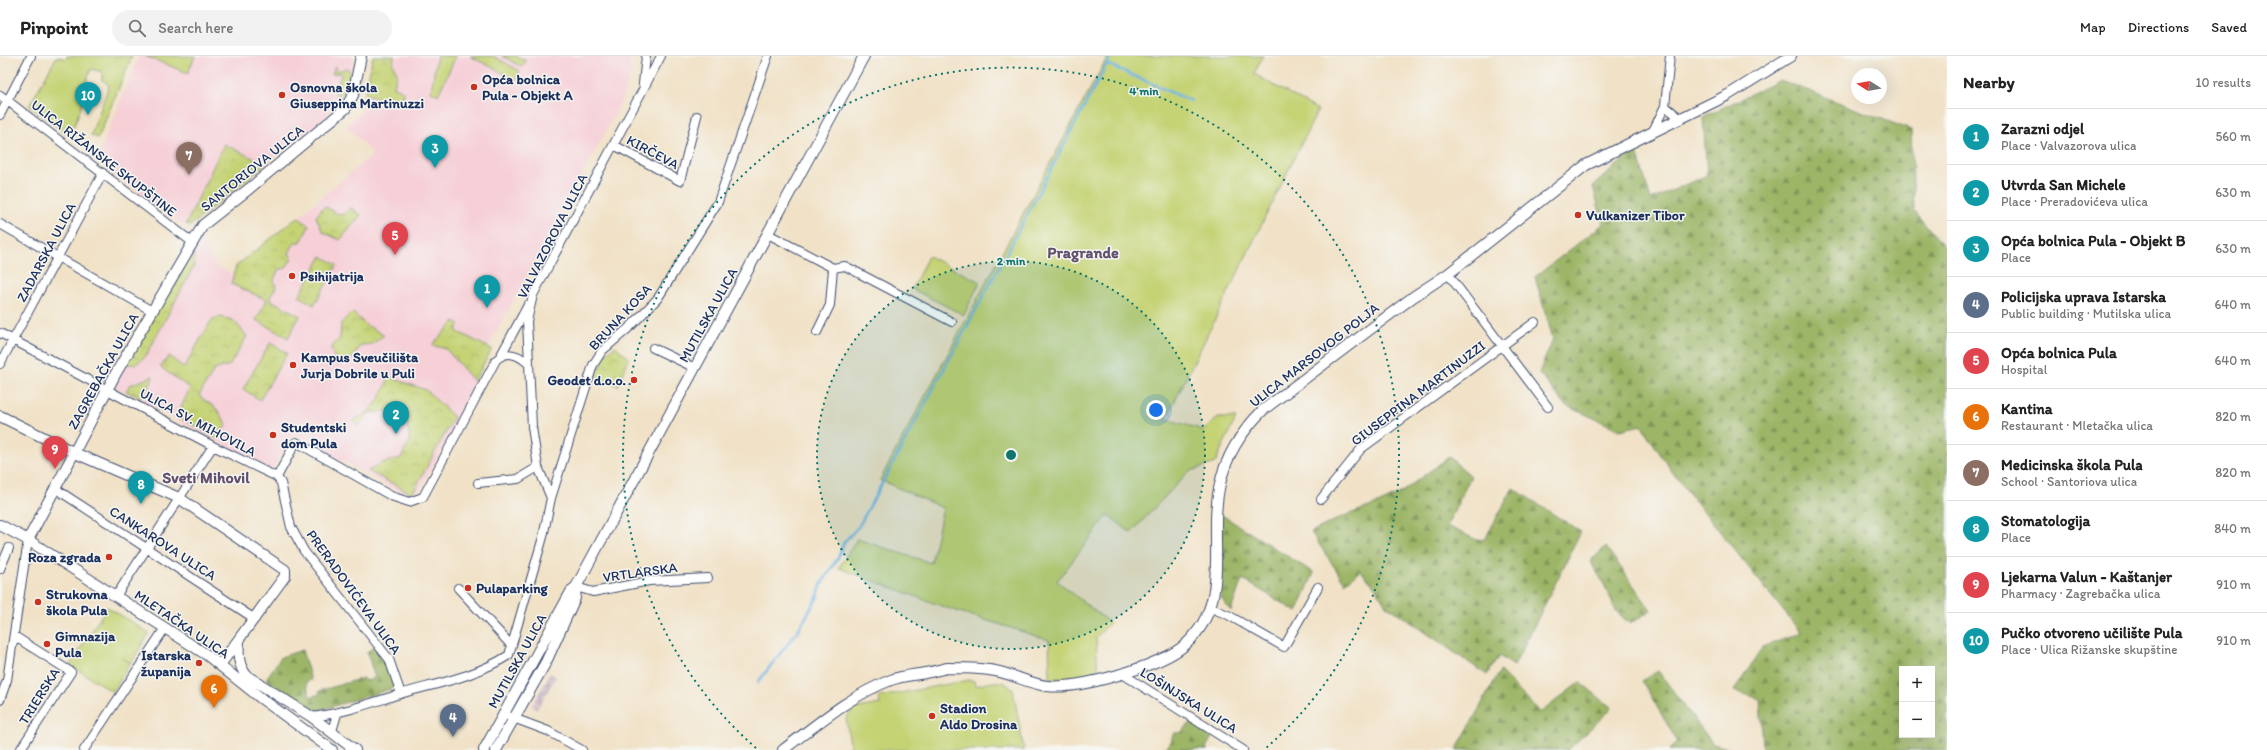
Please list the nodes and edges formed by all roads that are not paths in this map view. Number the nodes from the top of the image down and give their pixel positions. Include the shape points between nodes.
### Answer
1 (31, 56) edge
2 (361, 56) edge
3 (646, 56) edge
4 (661, 56) edge
5 (768, 56) edge
6 (864, 56) edge
7 (1670, 56) edge
8 (1791, 56) edge
9 (0, 95) edge
10 (640, 95) junction
11 (7, 101) junction
12 (1665, 106) junction
13 (0, 115) edge
14 (697, 116) dead end
15 (1681, 119) junction
16 (1652, 133) junction
17 (614, 145) junction
18 (103, 173) junction
19 (0, 224) edge
20 (768, 234) junction
21 (192, 242) junction
22 (59, 256) junction
23 (833, 268) junction
24 (1448, 274) junction
25 (533, 295) junction
26 (152, 311) junction
27 (952, 322) dead end
28 (1535, 322) dead end
29 (817, 332) dead end
30 (0, 333) edge
31 (13, 340) junction
32 (1502, 347) junction
33 (653, 348) dead end
34 (501, 355) junction
35 (0, 364) edge
36 (529, 364) junction
37 (695, 368) junction
38 (108, 389) junction
39 (1548, 407) dead end
40 (0, 416) edge
41 (213, 446) junction
42 (75, 453) junction
43 (538, 467) junction
44 (277, 477) junction
45 (478, 483) dead end
46 (56, 489) junction
47 (179, 498) junction
48 (551, 498) junction
49 (1321, 499) dead end
50 (0, 525) edge
51 (28, 540) junction
52 (9, 548) dead end
53 (147, 548) junction
54 (0, 569) edge
55 (708, 578) dead end
56 (576, 587) junction
57 (1318, 587) dead end
58 (458, 588) dead end
59 (116, 596) junction
60 (1211, 608) junction
61 (255, 619) junction
62 (165, 628) junction
63 (14, 636) junction
64 (239, 641) junction
65 (511, 645) junction
66 (220, 665) junction
67 (1121, 673) junction
68 (401, 694) junction
69 (0, 700) edge
70 (337, 714) junction
71 (504, 714) junction
72 (312, 717) junction
73 (514, 719) junction
74 (332, 731) junction
75 (20, 750) edge
76 (84, 750) edge
77 (332, 750) edge
78 (355, 750) edge
79 (484, 750) edge
80 (496, 750) edge
81 (582, 750) edge
82 (783, 750) edge
83 (1243, 750) edge

1 - 11 street
2 - 21 main road, SANTORIOVA ULICA via 353,95 345,109 203,224
3 - 10 street
4 - 10 street, VALVAZOROVA ULICA
5 - 48 street, BRUNA KOSA via 718,202 658,298 602,351 593,365
6 - 20 main road, MUTILSKA ULICA
7 - 12 street
8 - 15 main road, ULICA MARSOVOG POLJA via 1753,81
9 - 11 street, ULICA RIŽANSKE SKUPŠTINE
10 - 17 street, VALVAZOROVA ULICA
11 - 13 street
11 - 18 street, ULICA RIŽANSKE SKUPŠTINE
12 - 15 street
12 - 16 street
14 - 17 street, KIRČEVA via 680,181
15 - 16 main road, ULICA MARSOVOG POLJA
16 - 24 main road, ULICA MARSOVOG POLJA via 1586,165
17 - 25 street, VALVAZOROVA ULICA
18 - 21 street, ULICA RIŽANSKE SKUPŠTINE
18 - 22 street, ZADARSKA ULICA
19 - 22 street
20 - 23 street
20 - 37 main road, MUTILSKA ULICA
21 - 26 main road, ZAGREBAČKA ULICA
22 - 26 street
22 - 31 street, ZADARSKA ULICA
23 - 27 street via 845,266
23 - 29 street via 830,306
24 - 32 street, GIUSEPPINA MARTINUZZI
24 - 60 main road, ULICA MARSOVOG POLJA via 1412,297 1263,410 1242,433 1229,457 1220,484
25 - 34 street
25 - 36 street, VALVAZOROVA ULICA via 527,321
26 - 38 main road, ZAGREBAČKA ULICA
28 - 32 street, GIUSEPPINA MARTINUZZI
30 - 31 street, ULICA SV. MIHOVILA
31 - 35 street, ZADARSKA ULICA
31 - 38 street, ULICA SV. MIHOVILA
32 - 39 street, GIUSEPPINA MARTINUZZI
32 - 49 street, GIUSEPPINA MARTINUZZI via 1361,449
33 - 37 street
34 - 36 street via 512,353
34 - 44 street via 423,497 409,502 391,496 296,442
36 - 43 street, VALVAZOROVA ULICA via 532,427
37 - 56 main road, MUTILSKA ULICA
38 - 41 street, ULICA SV. MIHOVILA
38 - 42 main road, ZAGREBAČKA ULICA
40 - 42 main road
41 - 44 street, ULICA SV. MIHOVILA
41 - 47 street
42 - 46 main road, ZAGREBAČKA ULICA
42 - 47 main road
43 - 45 street via 518,479
43 - 48 street, VALVAZOROVA ULICA
44 - 68 street, PRERADOVIĆEVA ULICA via 281,483 291,527 304,551 389,659
46 - 51 main road, ZAGREBAČKA ULICA
46 - 53 street, CANKAROVA ULICA
47 - 53 street
47 - 61 main road via 286,572
48 - 65 street, BRUNA KOSA via 543,537
50 - 51 main road, MLETAČKA ULICA
51 - 59 main road, MLETAČKA ULICA
51 - 63 street, ZAGREBAČKA ULICA
52 - 54 street
53 - 59 street
53 - 61 street, CANKAROVA ULICA
55 - 56 street, VRTLARSKA via 649,581 593,592
56 - 71 main road, MUTILSKA ULICA via 572,590
56 - 73 main road, MUTILSKA ULICA via 575,598 552,650
57 - 60 street via 1284,647
58 - 65 street
59 - 62 main road, MLETAČKA ULICA
60 - 67 main road, ULICA MARSOVOG POLJA via 1201,627 1182,647
61 - 64 main road
62 - 66 main road, MLETAČKA ULICA
62 - 76 street
63 - 69 street, ZAGREBAČKA ULICA via 7,680
63 - 75 street, TRIERSKA via 71,672
64 - 66 main road
64 - 72 main road, MLETAČKA ULICA via 238,658 247,676
65 - 68 street, BRUNA KOSA via 509,655 489,667 458,679
66 - 77 main road, MLETAČKA ULICA
67 - 82 main road, ULICA MARSOVOG POLJA via 1075,686 1047,686 998,671 948,668 891,680 851,700
67 - 83 street, LOŠINJSKA ULICA
68 - 70 street
70 - 72 street
70 - 74 street
71 - 73 street
71 - 79 main road, MUTILSKA ULICA
72 - 74 main road, MLETAČKA ULICA
73 - 80 main road, MUTILSKA ULICA
73 - 81 street via 548,731
74 - 78 main road, MLETAČKA ULICA

